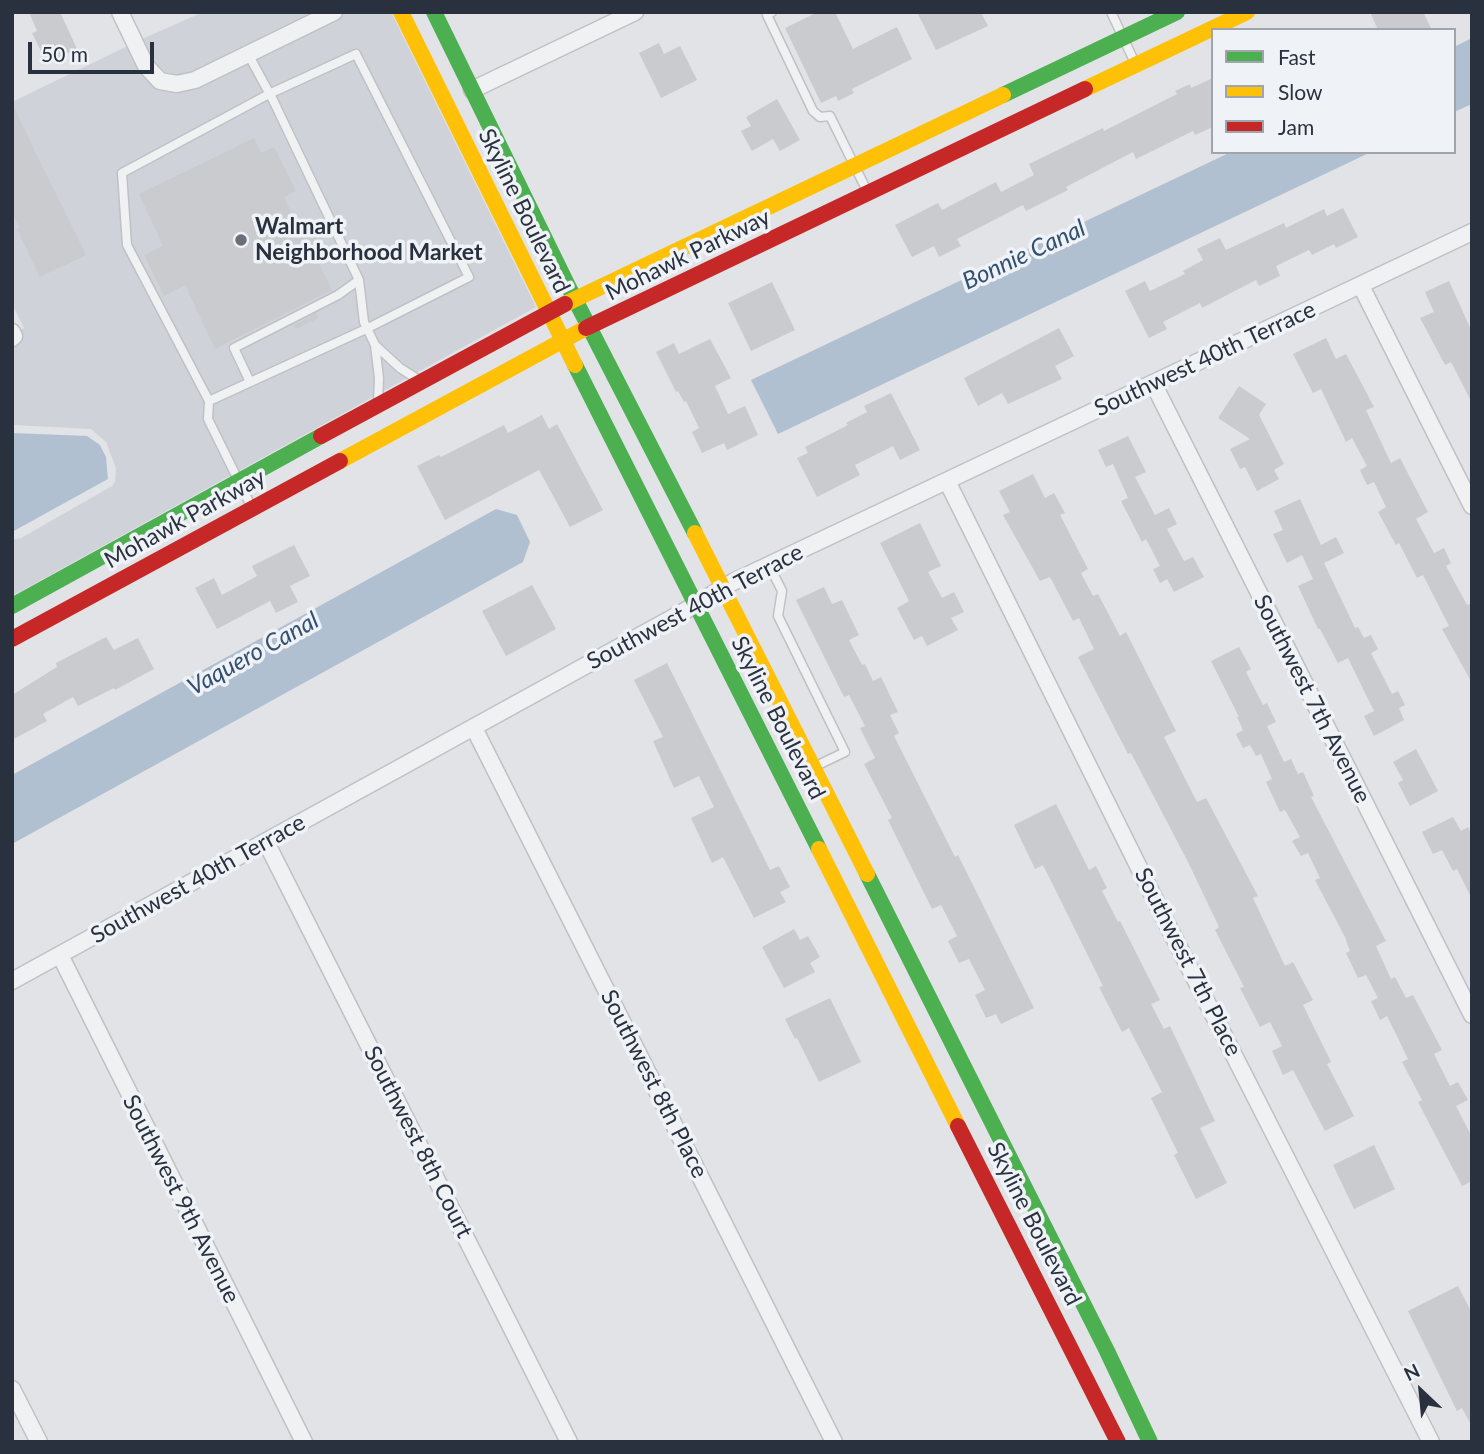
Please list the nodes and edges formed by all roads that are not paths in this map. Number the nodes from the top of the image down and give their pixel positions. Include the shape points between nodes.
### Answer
1 (120, 12) edge
2 (334, 12) edge
3 (401, 12) edge
4 (434, 12) edge
5 (635, 12) edge
6 (772, 12) edge
7 (1111, 12) edge
8 (1177, 12) edge
9 (1247, 12) edge
10 (1213, 28) edge
11 (1211, 29) edge
12 (1123, 37) junction
13 (248, 54) junction
14 (1136, 65) junction
15 (472, 90) junction
16 (270, 94) junction
17 (854, 165) junction
18 (868, 194) junction
19 (1472, 232) edge
20 (359, 280) junction
21 (1361, 286) junction
22 (576, 299) junction
23 (548, 312) junction
24 (591, 328) junction
25 (366, 329) junction
26 (562, 341) junction
27 (374, 345) junction
28 (422, 381) junction
29 (250, 382) junction
30 (1153, 383) junction
31 (209, 401) junction
32 (378, 405) junction
33 (947, 481) junction
34 (239, 482) junction
35 (1472, 506) edge
36 (252, 508) junction
37 (769, 565) junction
38 (723, 587) junction
39 (694, 603) junction
40 (12, 606) edge
41 (12, 639) edge
42 (474, 728) junction
43 (813, 767) junction
44 (266, 842) junction
45 (60, 955) junction
46 (12, 981) edge
47 (1472, 1015) edge
48 (12, 1388) edge
49 (39, 1442) edge
50 (304, 1442) edge
51 (569, 1442) edge
52 (834, 1442) edge
53 (1118, 1442) edge
54 (1150, 1442) edge
55 (1431, 1442) edge

1 - 13 street via 146,66 160,81 195,80
2 - 13 street
3 - 23 street, Skyline Boulevard
4 - 15 street, Skyline Boulevard
5 - 15 street
6 - 17 lane via 767,15 813,111 820,117 830,116
7 - 12 lane
8 - 12 street, Mohawk Parkway
9 - 10 street, Mohawk Parkway
11 - 14 street, Mohawk Parkway
12 - 14 lane
12 - 17 street, Mohawk Parkway
13 - 16 lane
14 - 18 street, Mohawk Parkway
15 - 22 street, Skyline Boulevard
16 - 20 lane
16 - 25 lane via 356,54 469,277
16 - 31 lane via 122,173 127,245
17 - 18 lane
17 - 22 street, Mohawk Parkway
18 - 24 street, Mohawk Parkway
19 - 21 street, Southwest 40th Terrace
20 - 25 lane
20 - 29 lane via 234,348
21 - 30 street, Southwest 40th Terrace
21 - 35 street
22 - 23 street, Mohawk Parkway
22 - 24 street, Skyline Boulevard
23 - 26 street, Skyline Boulevard
23 - 28 street, Mohawk Parkway
24 - 26 street, Mohawk Parkway
24 - 38 street, Skyline Boulevard
25 - 27 lane
25 - 29 lane
26 - 36 street, Mohawk Parkway
26 - 39 street, Skyline Boulevard
27 - 28 lane
27 - 32 lane
28 - 32 street, Mohawk Parkway
29 - 31 lane
30 - 33 street, Southwest 40th Terrace
30 - 47 street, Southwest 7th Avenue
31 - 34 lane via 208,419
32 - 34 street, Mohawk Parkway
33 - 37 street, Southwest 40th Terrace
33 - 55 street, Southwest 7th Place
34 - 36 lane
34 - 40 street, Mohawk Parkway
36 - 41 street, Mohawk Parkway
37 - 38 street, Southwest 40th Terrace
37 - 43 lane via 782,591 778,616 845,752
38 - 39 street, Southwest 40th Terrace
38 - 43 street, Skyline Boulevard
39 - 42 street, Southwest 40th Terrace
39 - 53 street, Skyline Boulevard
42 - 44 street, Southwest 40th Terrace
42 - 52 street, Southwest 8th Place
43 - 54 street, Skyline Boulevard
44 - 45 street, Southwest 40th Terrace
44 - 51 street, Southwest 8th Court
45 - 46 street, Southwest 40th Terrace
45 - 50 street, Southwest 9th Avenue
48 - 49 street

